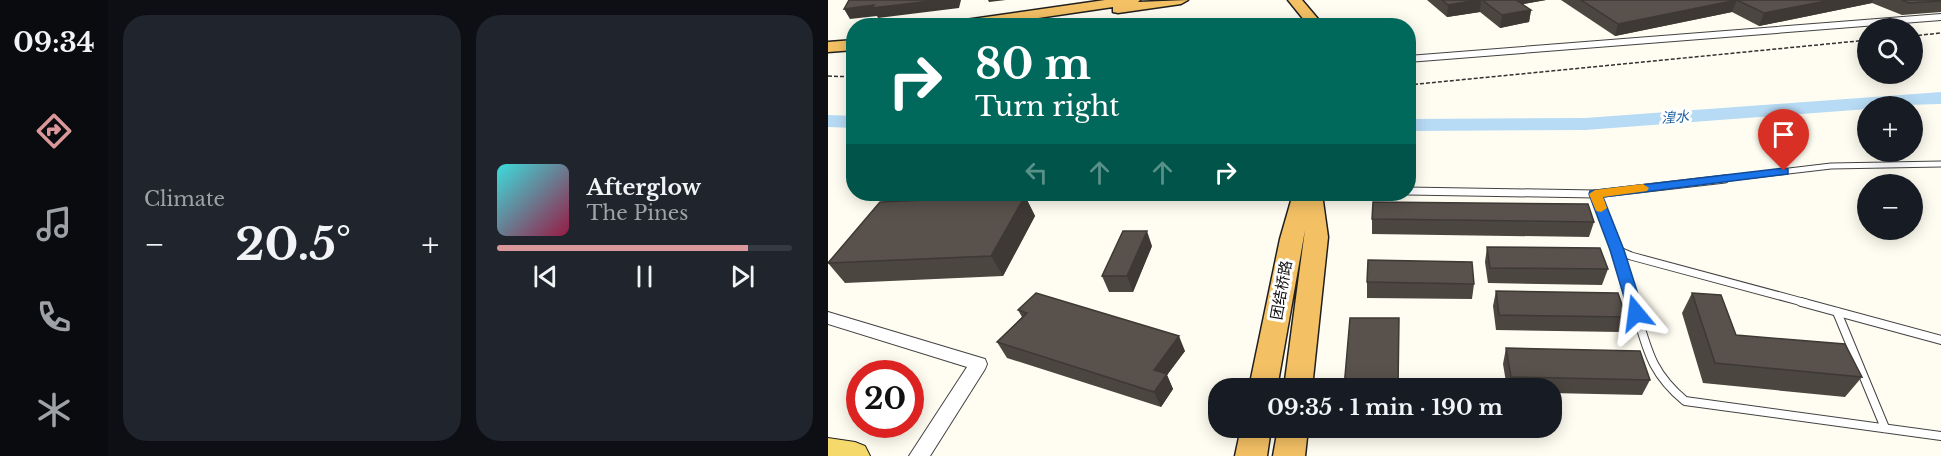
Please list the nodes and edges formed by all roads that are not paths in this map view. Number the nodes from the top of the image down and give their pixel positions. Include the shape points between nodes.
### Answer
1 (1132, 0) edge
2 (1181, 0) edge
3 (1295, 0) edge
4 (1941, 17) edge
5 (1007, 18) edge
6 (1058, 18) edge
7 (1310, 18) edge
8 (846, 38) edge
9 (828, 39) edge
10 (846, 46) edge
11 (828, 47) edge
12 (1416, 58) edge
13 (1941, 164) edge
14 (1416, 191) edge
15 (1595, 194) junction
16 (1307, 201) edge
17 (1311, 201) edge
18 (1617, 250) junction
19 (1837, 312) junction
20 (828, 318) edge
21 (1941, 340) edge
22 (1265, 378) edge
23 (1299, 378) edge
24 (1885, 428) junction
25 (1941, 436) edge
26 (1254, 438) edge
27 (1292, 438) edge
28 (828, 452) edge
29 (855, 456) edge
30 (919, 456) edge
31 (1251, 456) edge
32 (1289, 456) edge

1 - 5 highway
2 - 6 highway
3 - 7 highway
4 - 12 street
8 - 9 highway
10 - 11 highway
13 - 15 lane via 1832,166
14 - 15 lane
15 - 18 lane
16 - 22 highway, 团结桥路 via 1291,239
17 - 23 highway, 团结桥路 via 1317,237
18 - 19 lane
18 - 24 lane via 1653,366 1667,386 1685,401
19 - 21 lane
19 - 24 lane
20 - 30 street via 979,364
24 - 25 lane
26 - 31 highway
27 - 32 highway
28 - 29 main road

